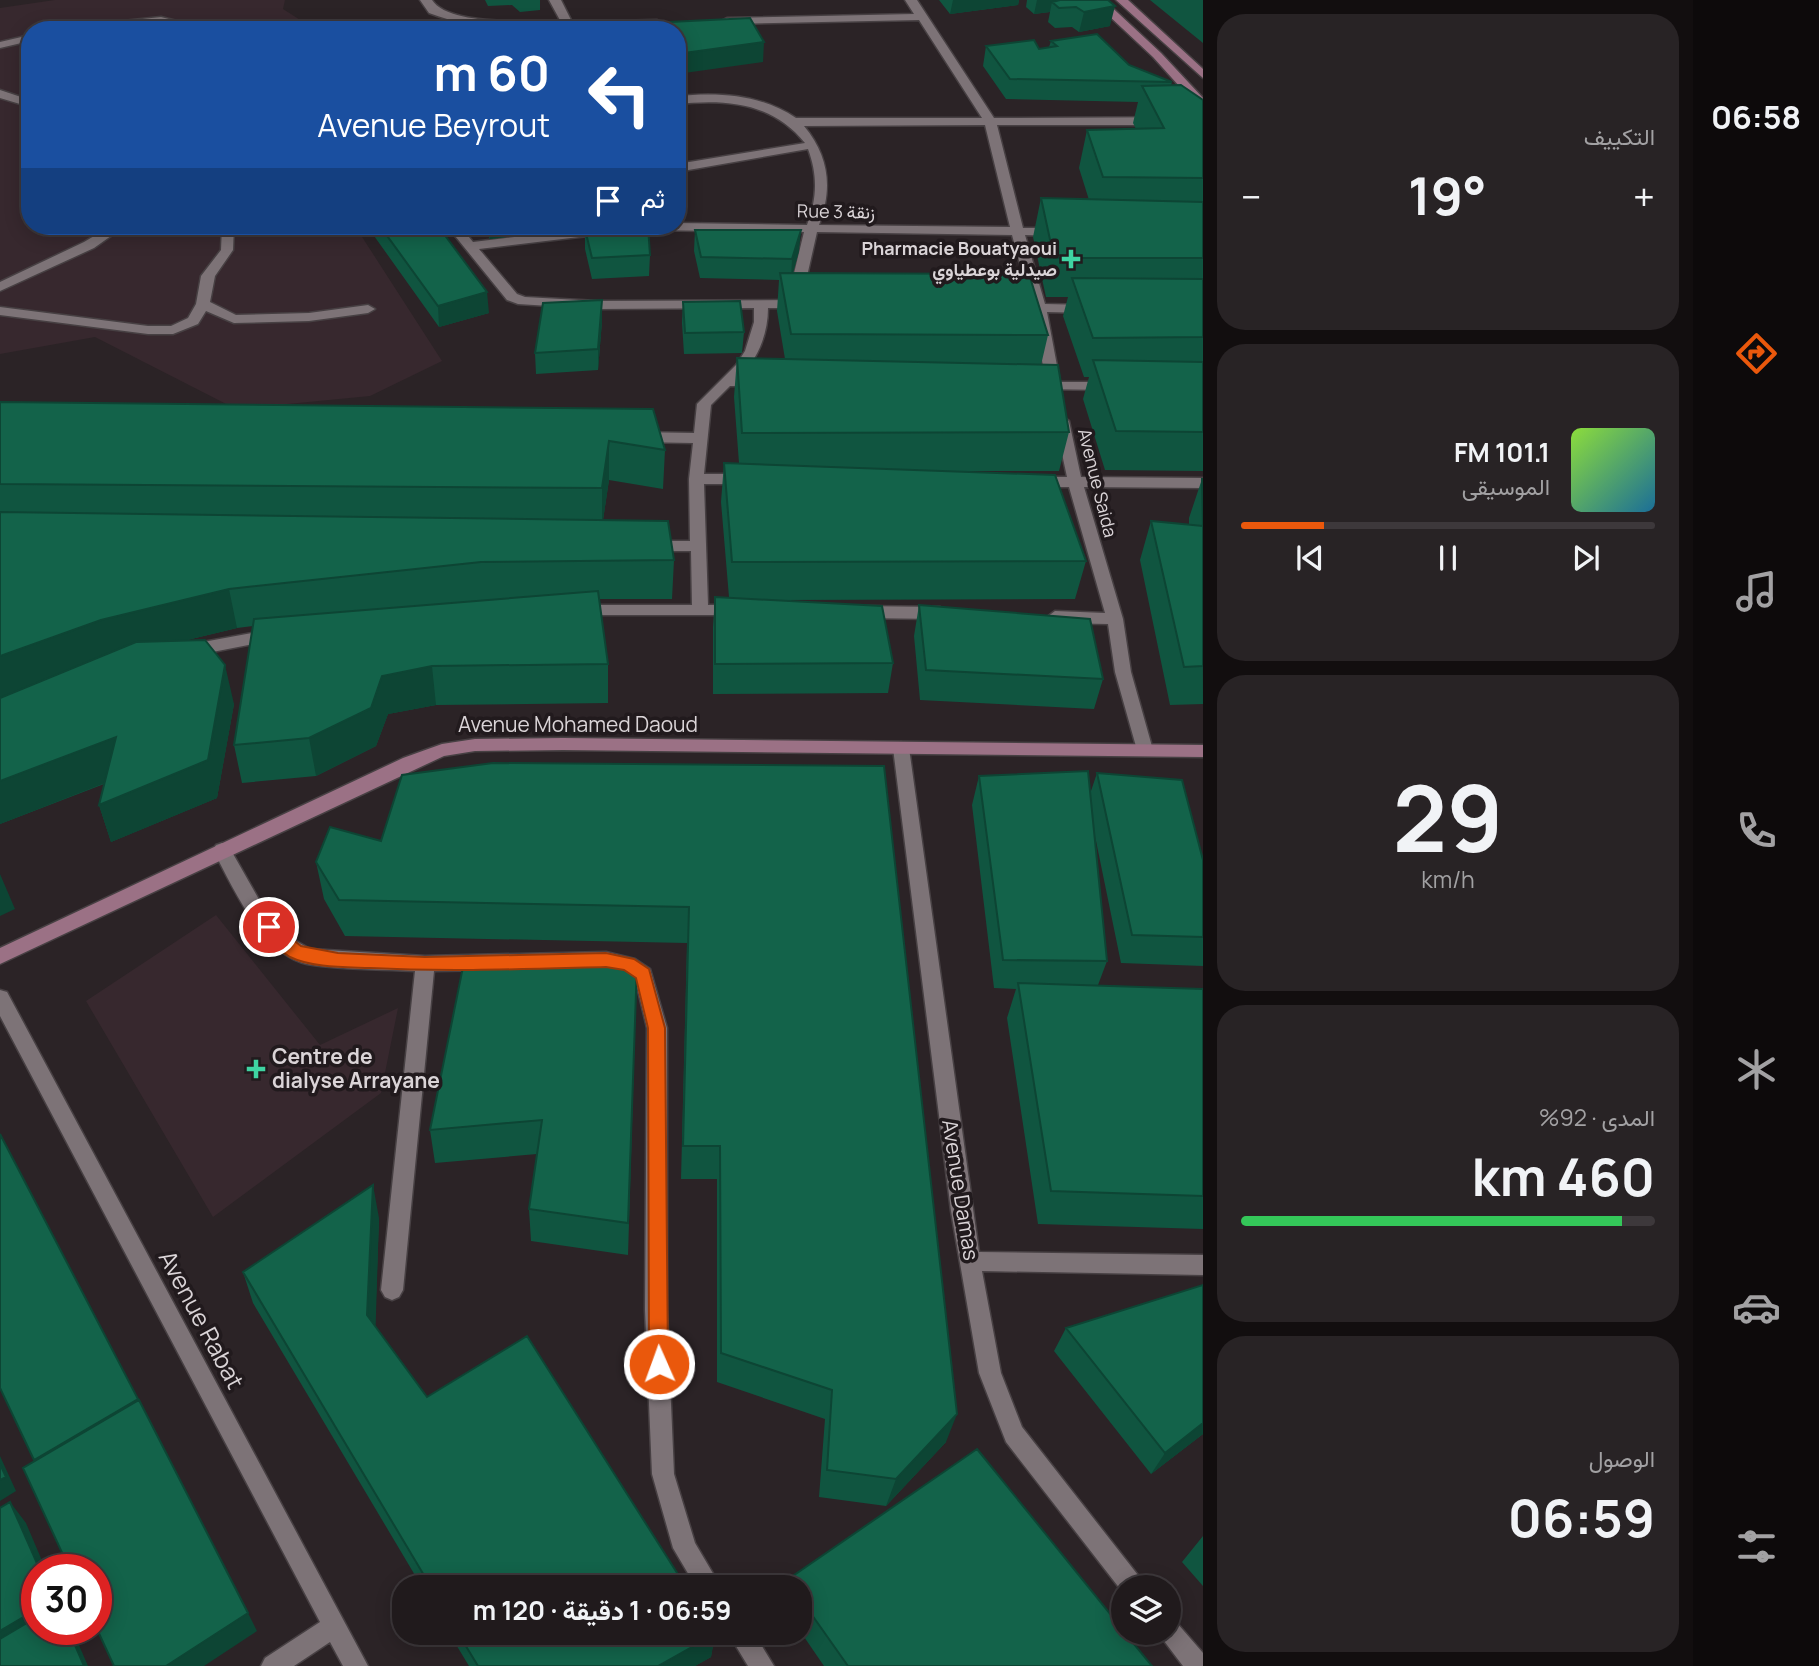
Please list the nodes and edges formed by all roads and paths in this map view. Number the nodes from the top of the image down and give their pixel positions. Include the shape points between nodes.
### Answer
1 (426, 0) edge
2 (555, 0) edge
3 (911, 0) edge
4 (1098, 0) edge
5 (1122, 0) edge
6 (923, 17) junction
7 (126, 21) edge
8 (166, 21) edge
9 (488, 21) edge
10 (566, 21) edge
11 (718, 22) edge
12 (21, 39) edge
13 (0, 45) edge
14 (1203, 75) edge
15 (0, 94) edge
16 (686, 99) edge
17 (21, 101) edge
18 (1203, 105) edge
19 (990, 121) junction
20 (1203, 121) edge
21 (794, 122) junction
22 (812, 145) junction
23 (686, 166) edge
24 (686, 227) edge
25 (811, 229) junction
26 (1019, 232) junction
27 (1071, 232) edge
28 (105, 235) edge
29 (228, 235) edge
30 (460, 235) edge
31 (561, 235) edge
32 (469, 246) junction
33 (0, 287) edge
34 (203, 303) junction
35 (794, 304) junction
36 (761, 305) junction
37 (821, 305) edge
38 (1012, 308) edge
39 (1039, 308) junction
40 (369, 309) dead end
41 (1109, 310) edge
42 (0, 311) edge
43 (727, 382) junction
44 (768, 383) edge
45 (1027, 386) edge
46 (1122, 386) edge
47 (1057, 398) junction
48 (618, 436) edge
49 (700, 438) junction
50 (696, 479) junction
51 (764, 479) edge
52 (1021, 482) edge
53 (1075, 482) junction
54 (1203, 483) edge
55 (628, 545) edge
56 (697, 546) junction
57 (568, 611) edge
58 (700, 611) junction
59 (756, 612) edge
60 (840, 612) edge
61 (951, 613) edge
62 (1033, 616) edge
63 (1115, 620) junction
64 (290, 633) edge
65 (176, 653) edge
66 (901, 748) junction
67 (1145, 750) junction
68 (1203, 751) edge
69 (222, 850) junction
70 (0, 956) edge
71 (425, 964) junction
72 (0, 998) edge
73 (970, 1261) junction
74 (1203, 1265) edge
75 (392, 1290) dead end
76 (702, 1575) edge
77 (1124, 1575) edge
78 (334, 1626) junction
79 (748, 1645) edge
80 (1181, 1645) edge
81 (274, 1666) edge
82 (356, 1666) edge
83 (762, 1666) edge
84 (1198, 1666) edge

1 - 9 street via 433,11 448,18
2 - 10 street
3 - 6 street, Avenue Saida
4 - 18 street
5 - 14 street
6 - 11 street
6 - 19 street, Avenue Saida
7 - 8 street
12 - 13 street
15 - 17 street
16 - 21 street via 734,96 775,108
19 - 20 street
19 - 21 street
19 - 26 street, Avenue Saida
21 - 22 street
22 - 23 street
22 - 25 street via 822,173 822,194
24 - 25 street, Rue 3 زنقة
25 - 26 street, Rue 3 زنقة
25 - 35 street
26 - 27 street, Rue 3 زنقة
26 - 39 street, Avenue Saida
28 - 33 street
29 - 34 street via 228,250 208,276
30 - 32 street
31 - 32 street, Rue 3 زنقة
32 - 36 street via 512,298 523,301
34 - 40 street via 234,319 310,317
34 - 42 street via 193,321 173,330
35 - 36 street
35 - 37 street
36 - 43 street via 752,351
38 - 39 street
39 - 41 street
39 - 47 street, Avenue Saida
43 - 44 street
43 - 49 street via 705,402
45 - 47 street
46 - 47 street
47 - 53 street, Avenue Saida
48 - 49 street
49 - 50 street
50 - 51 street
50 - 56 street
52 - 53 street
53 - 54 street
53 - 63 street, Avenue Saida
55 - 56 street
56 - 58 street
57 - 58 street
58 - 59 street
60 - 61 street
62 - 63 street
63 - 67 street, Avenue Saida via 1123,671
64 - 65 street
66 - 67 street, Avenue Mohamed Daoud
66 - 69 street, Avenue Mohamed Daoud via 456,747 386,772
66 - 73 street, Avenue Damas
67 - 68 street, Avenue Mohamed Daoud
69 - 70 street, Avenue Mohamed Daoud
69 - 71 street via 259,915 278,939 296,952 338,960
71 - 75 street
71 - 76 street via 606,960 628,964 643,974 656,1028 656,1310 663,1474 685,1548
72 - 78 street, Avenue Rabat
73 - 74 street
73 - 77 street, Avenue Damas via 990,1373 1014,1434
78 - 81 street
78 - 82 street, Avenue Rabat
79 - 83 street
80 - 84 street

